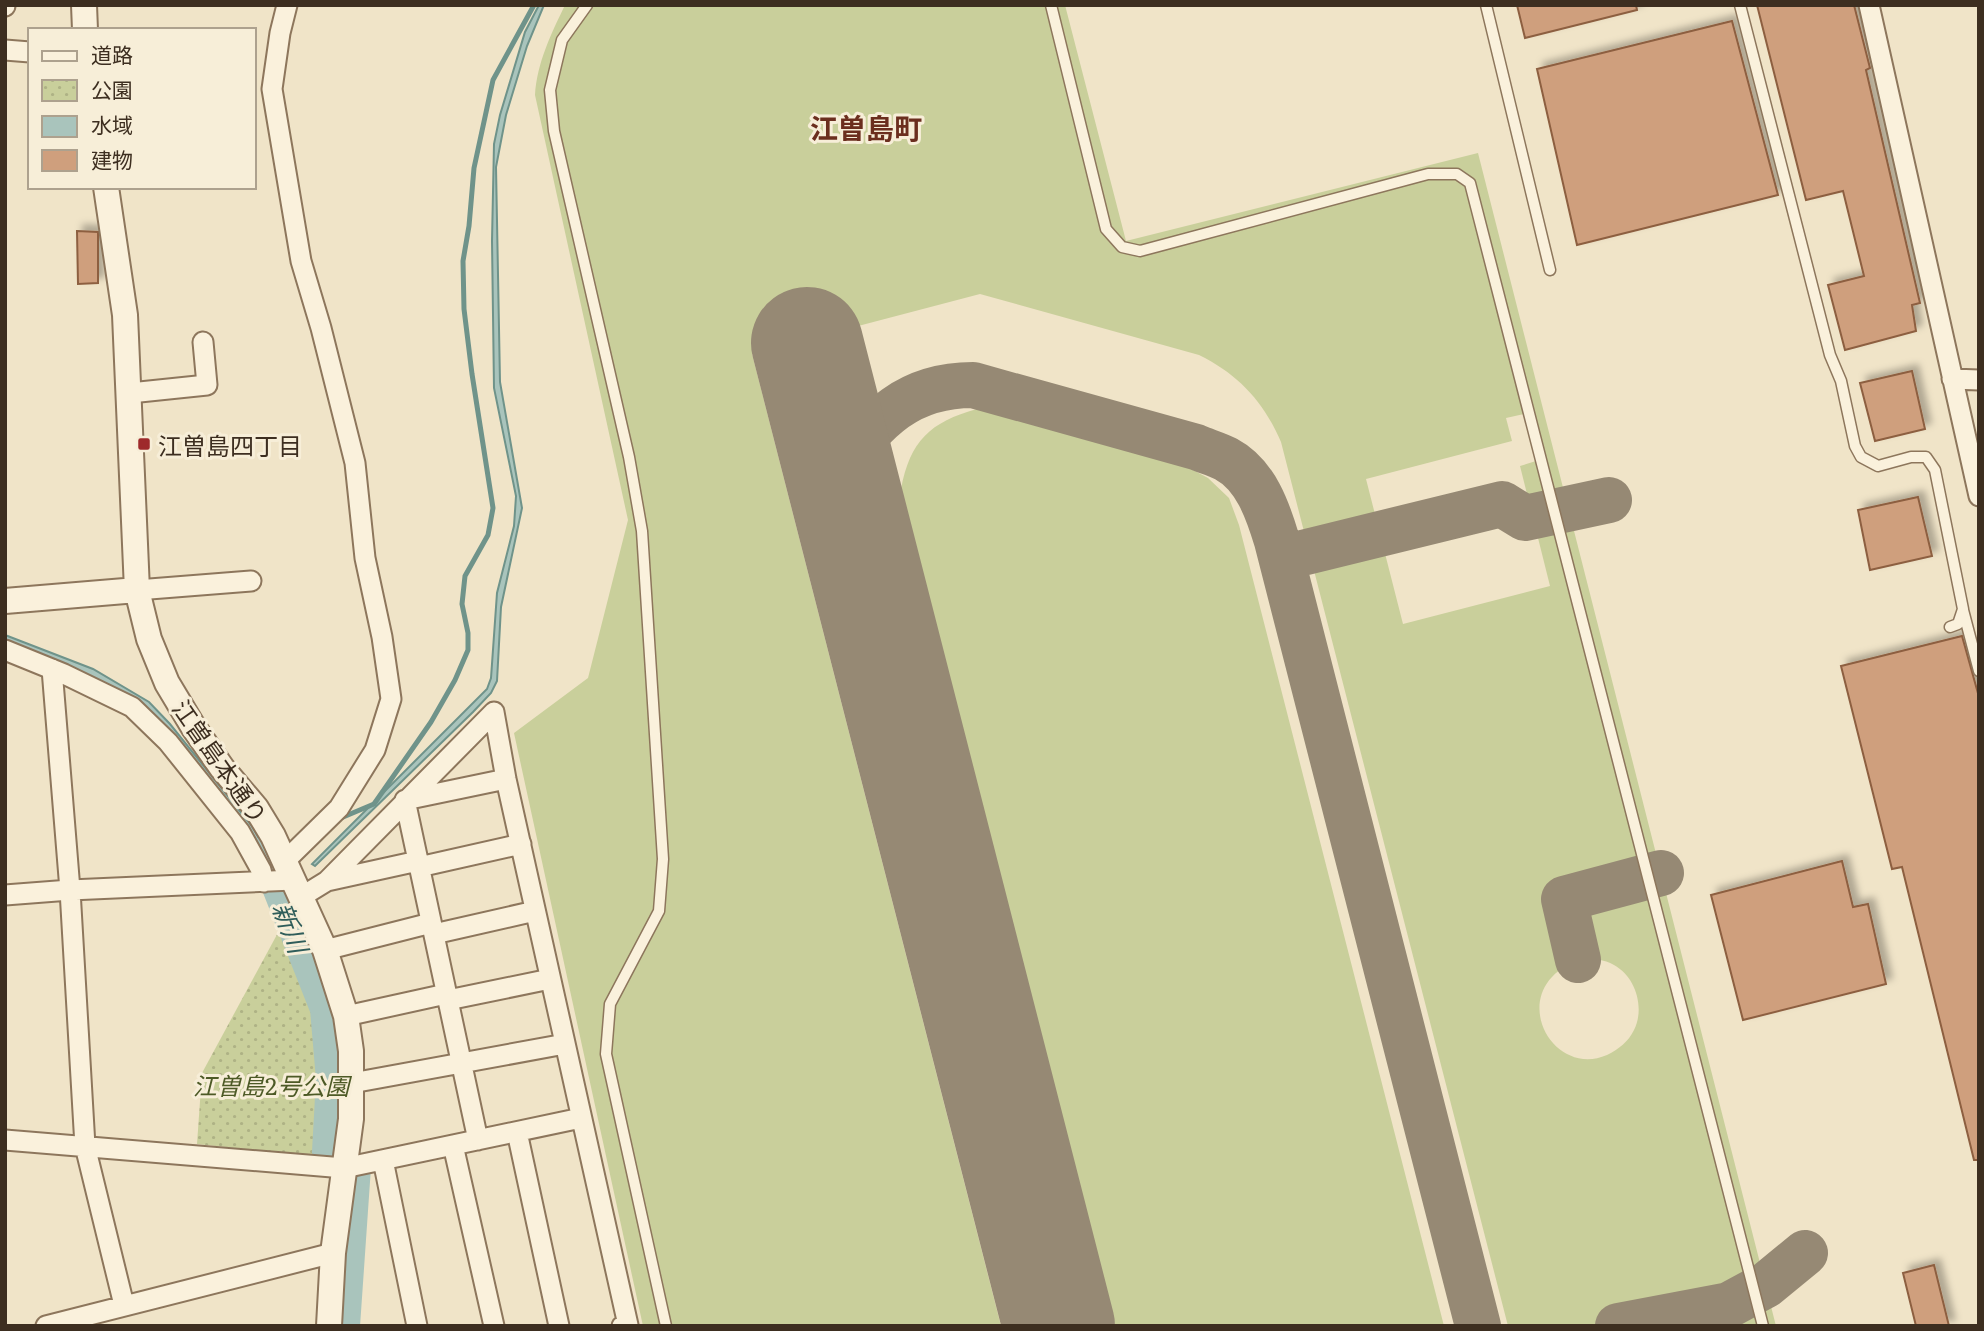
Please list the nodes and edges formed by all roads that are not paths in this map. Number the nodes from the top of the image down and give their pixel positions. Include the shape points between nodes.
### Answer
1 (85, 5) edge
2 (287, 5) edge
3 (587, 5) edge
4 (1051, 5) edge
5 (1486, 5) edge
6 (1740, 5) edge
7 (1869, 5) edge
8 (85, 28) edge
9 (5, 50) edge
10 (28, 52) edge
11 (106, 189) edge
12 (1550, 270) dead end
13 (203, 342) dead end
14 (1952, 379) junction
15 (1979, 380) edge
16 (130, 393) junction
17 (1979, 496) edge
18 (251, 581) dead end
19 (137, 590) junction
20 (5, 601) edge
21 (1963, 609) junction
22 (1950, 627) dead end
23 (5, 650) edge
24 (52, 669) junction
25 (1979, 671) edge
26 (506, 779) junction
27 (405, 800) junction
28 (521, 844) junction
29 (418, 864) junction
30 (293, 879) junction
31 (327, 881) junction
32 (264, 882) junction
33 (70, 890) junction
34 (5, 895) edge
35 (535, 911) junction
36 (432, 929) junction
37 (325, 950) junction
38 (550, 979) junction
39 (447, 997) junction
40 (346, 1016) junction
41 (565, 1044) junction
42 (461, 1065) junction
43 (352, 1083) junction
44 (581, 1118) junction
45 (517, 1132) junction
46 (5, 1140) edge
47 (478, 1140) junction
48 (453, 1145) junction
49 (85, 1146) junction
50 (383, 1160) junction
51 (344, 1168) junction
52 (333, 1253) junction
53 (124, 1305) junction
54 (47, 1326) edge
55 (329, 1326) edge
56 (418, 1326) edge
57 (494, 1326) edge
58 (559, 1326) edge
59 (622, 1326) edge
60 (666, 1326) edge
61 (1763, 1326) edge

1 - 8 street
2 - 30 street via 272,89 301,261 355,463 365,558 391,699 375,750
3 - 60 lane via 562,40 550,90 554,131 642,531 663,859 659,911 610,1004 606,1054
4 - 61 lane via 1106,229 1122,247 1140,251 1428,174 1457,174 1470,183
5 - 12 lane
6 - 21 lane via 1855,446 1861,457 1878,466 1919,456 1931,462
7 - 14 street
9 - 10 street
11 - 16 street, 江曽島本通り via 125,315
13 - 16 street via 207,385
14 - 15 street
14 - 17 street
16 - 19 street, 江曽島本通り
18 - 19 street
19 - 20 street
19 - 30 street, 江曽島本通り via 166,683 222,768 256,808
21 - 22 lane via 1958,624
21 - 25 lane
23 - 24 street
24 - 32 street via 132,707 168,742 240,832
24 - 33 street
26 - 27 street
26 - 27 street via 494,712
26 - 28 street
27 - 29 street
27 - 31 street
28 - 29 street
28 - 35 street
29 - 31 street
29 - 36 street
30 - 31 street
30 - 32 street
30 - 37 street, 江曽島本通り
32 - 33 street
33 - 34 street
33 - 49 street
35 - 36 street
35 - 38 street
36 - 37 street
36 - 39 street
37 - 40 street, 江曽島本通り
38 - 39 street
38 - 41 street
39 - 40 street
39 - 42 street
40 - 43 street, 江曽島本通り
41 - 42 street
41 - 44 street
42 - 43 street
42 - 47 street
43 - 51 street, 江曽島本通り
44 - 45 street
44 - 59 street via 628,1325
45 - 47 street
45 - 58 street
46 - 49 street
47 - 48 street
48 - 50 street
48 - 57 street
49 - 51 street
49 - 53 street
50 - 51 street
50 - 56 street
51 - 52 street, 江曽島本通り
52 - 53 street
52 - 55 street, 江曽島本通り
53 - 54 street

